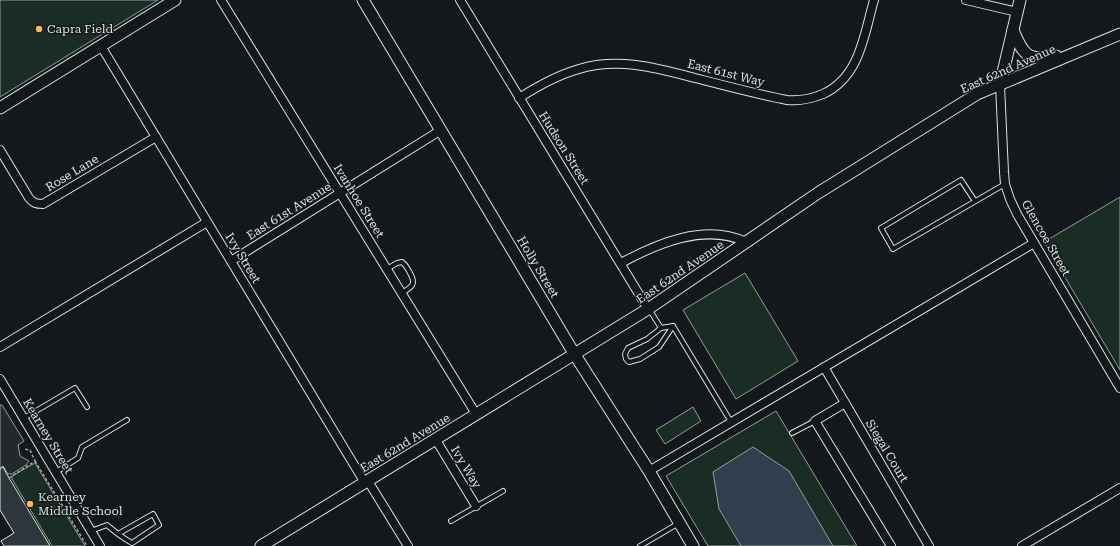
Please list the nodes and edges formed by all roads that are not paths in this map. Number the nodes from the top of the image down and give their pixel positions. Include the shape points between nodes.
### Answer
1 (175, 0) edge
2 (221, 0) edge
3 (363, 0) edge
4 (460, 0) edge
5 (874, 0) edge
6 (966, 0) edge
7 (1020, 0) edge
8 (1017, 12) junction
9 (1013, 30) junction
10 (1120, 34) edge
11 (101, 46) junction
12 (1084, 49) junction
13 (1000, 85) junction
14 (519, 98) junction
15 (0, 108) edge
16 (441, 130) junction
17 (156, 137) junction
18 (0, 150) edge
19 (1006, 184) junction
20 (340, 194) junction
21 (974, 202) junction
22 (207, 222) junction
23 (746, 242) junction
24 (1034, 243) junction
25 (231, 261) junction
26 (621, 263) junction
27 (387, 269) junction
28 (402, 293) junction
29 (648, 309) junction
30 (673, 326) junction
31 (662, 328) junction
32 (0, 347) edge
33 (575, 355) junction
34 (824, 367) junction
35 (0, 379) edge
36 (1120, 388) edge
37 (845, 404) junction
38 (87, 407) dead end
39 (476, 414) junction
40 (24, 418) junction
41 (127, 420) dead end
42 (815, 421) junction
43 (731, 422) junction
44 (792, 433) dead end
45 (436, 440) junction
46 (649, 471) junction
47 (56, 473) junction
48 (366, 482) junction
49 (1120, 488) edge
50 (503, 492) dead end
51 (476, 506) junction
52 (452, 521) dead end
53 (679, 522) junction
54 (91, 531) junction
55 (118, 534) junction
56 (100, 546) edge
57 (261, 546) edge
58 (408, 546) edge
59 (640, 546) edge
60 (693, 546) edge
61 (891, 546) edge
62 (929, 546) edge
63 (1022, 546) edge

1 - 11 street
2 - 20 street, Ivanhoe Street
3 - 16 street, Holly Street
4 - 14 street, Hudson Street
5 - 14 street, East 61st Way via 854,66 840,82 816,97 787,100 656,68 612,64 589,66 562,74
6 - 8 street
7 - 8 street
8 - 9 street
9 - 12 street via 1023,50 1031,58 1042,59
9 - 13 street
10 - 12 street, East 62nd Avenue
11 - 15 street
11 - 17 street, Ivy Street
12 - 13 street, East 62nd Avenue
13 - 19 street, Glencoe Street
13 - 23 street, East 62nd Avenue via 977,94 818,193
14 - 26 street, Hudson Street
16 - 20 street, East 61st Avenue
16 - 33 street, Holly Street
17 - 18 street, Rose Lane via 43,204 37,204 29,198
17 - 22 street, Ivy Street
19 - 21 lane
19 - 24 street, Glencoe Street via 1010,199
20 - 25 street, East 61st Avenue
20 - 27 street, Ivanhoe Street
21 - 21 lane via 893,249 881,228 961,180
22 - 25 street, Ivy Street
22 - 32 street
23 - 26 street via 727,235 700,235 664,243
23 - 29 street, East 62nd Avenue
24 - 34 street
24 - 36 street, Glencoe Street
25 - 48 street, Ivy Street
26 - 29 street, Hudson Street
27 - 28 street, Ivanhoe Street
27 - 28 lane via 397,263 405,264 414,282
28 - 39 street, Ivanhoe Street
29 - 31 lane
29 - 33 street, East 62nd Avenue
30 - 31 lane
30 - 31 lane via 659,347 640,359 630,362 626,358 628,348
30 - 43 lane
33 - 39 street, East 62nd Avenue
33 - 46 street, Holly Street
34 - 37 street, Siegal Court
34 - 43 street
35 - 40 street, Kearney Street
37 - 42 street
37 - 62 street, Siegal Court
38 - 40 lane via 75,388
39 - 45 street, East 62nd Avenue
40 - 47 street, Kearney Street
41 - 47 lane via 82,447 78,458
42 - 44 lane
42 - 61 street
43 - 46 street
45 - 48 street, East 62nd Avenue
45 - 51 street, Ivy Way
46 - 53 street, Holly Street
47 - 54 street, Kearney Street
48 - 57 street, East 62nd Avenue
48 - 58 street, Ivy Street
49 - 63 street
50 - 51 lane
51 - 52 lane
53 - 59 lane
53 - 60 street, Holly Street
54 - 55 lane via 107,525
54 - 56 street, Kearney Street
55 - 55 lane via 132,543 159,525 153,514

